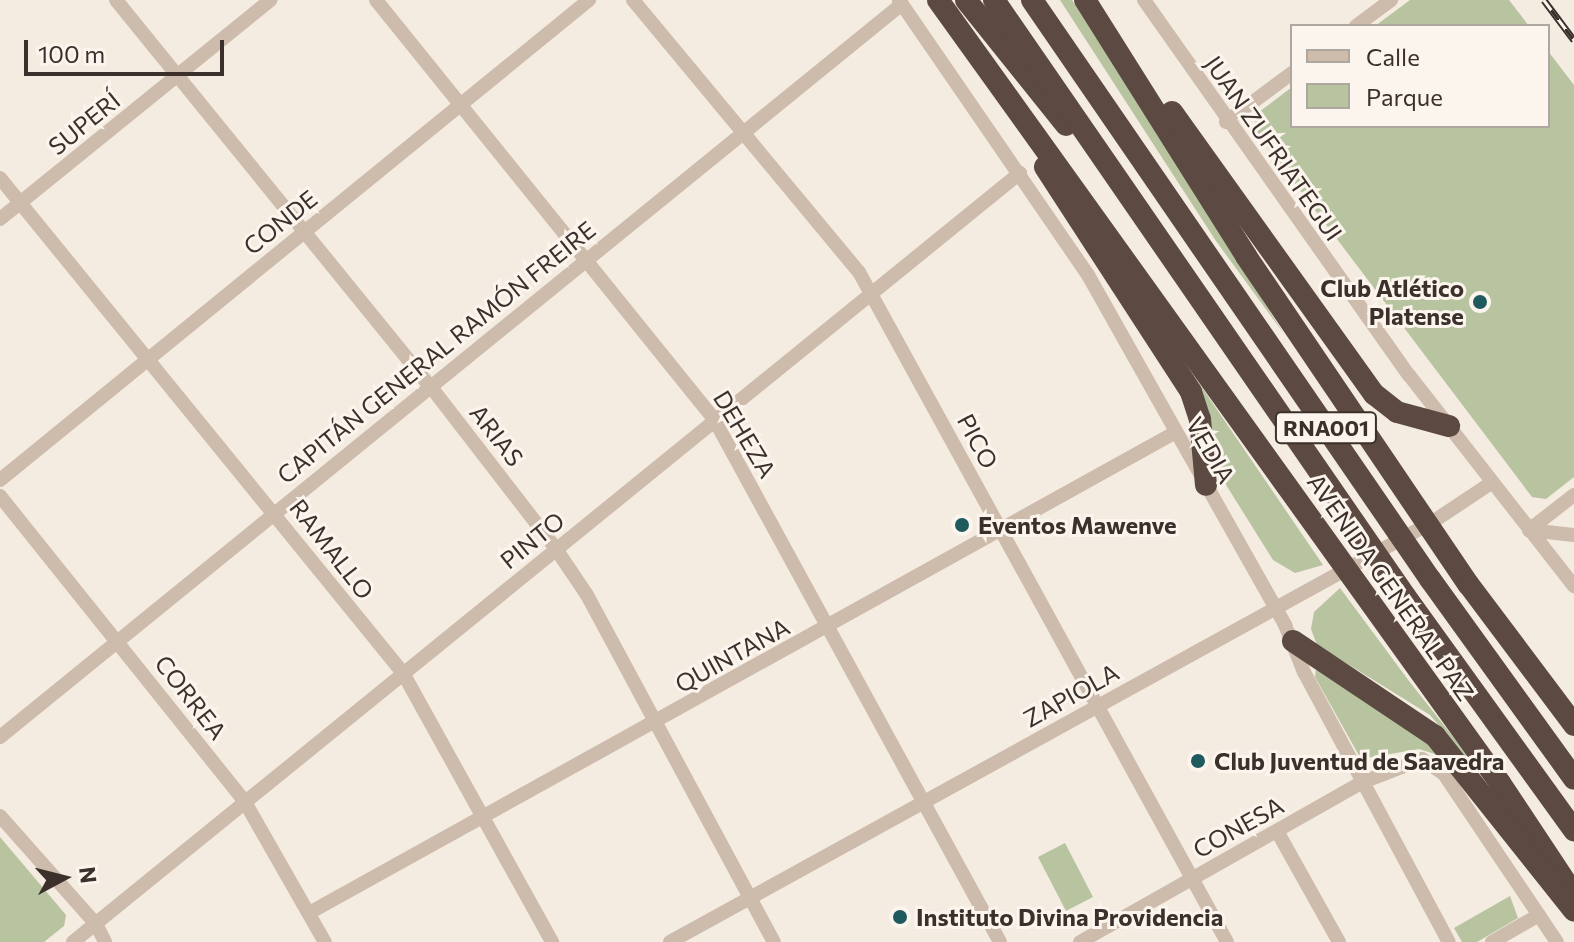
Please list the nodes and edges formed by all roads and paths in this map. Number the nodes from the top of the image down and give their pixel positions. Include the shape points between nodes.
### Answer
1 (116, 0) edge
2 (270, 0) edge
3 (376, 0) edge
4 (589, 0) edge
5 (633, 0) edge
6 (938, 0) edge
7 (966, 0) edge
8 (994, 0) edge
9 (1032, 0) edge
10 (1050, 0) edge
11 (1144, 0) edge
12 (1391, 0) edge
13 (900, 2) edge
14 (1090, 8) edge
15 (1359, 24) edge
16 (178, 74) junction
17 (1290, 74) edge
18 (995, 79) junction
19 (1099, 98) junction
20 (460, 105) junction
21 (1226, 122) junction
22 (742, 132) junction
23 (1020, 173) junction
24 (0, 178) edge
25 (1132, 201) junction
26 (20, 203) junction
27 (0, 219) edge
28 (304, 229) junction
29 (585, 261) junction
30 (870, 291) junction
31 (150, 358) junction
32 (431, 387) junction
33 (714, 419) junction
34 (1449, 426) junction
35 (1176, 432) junction
36 (0, 480) edge
37 (1491, 483) junction
38 (1206, 485) junction
39 (1574, 495) edge
40 (0, 496) edge
41 (274, 511) junction
42 (1001, 530) junction
43 (1529, 530) junction
44 (1574, 535) edge
45 (556, 549) junction
46 (1574, 586) edge
47 (1275, 607) junction
48 (828, 626) junction
49 (118, 640) junction
50 (1293, 641) junction
51 (403, 673) junction
52 (1096, 706) junction
53 (656, 723) junction
54 (1574, 725) edge
55 (0, 737) edge
56 (1556, 754) junction
57 (1574, 772) edge
58 (1574, 779) edge
59 (1363, 782) junction
60 (245, 802) junction
61 (924, 802) junction
62 (0, 816) edge
63 (483, 817) junction
64 (1574, 830) edge
65 (1277, 831) junction
66 (1191, 878) junction
67 (1574, 895) edge
68 (749, 897) junction
69 (1574, 911) edge
70 (309, 913) junction
71 (1539, 915) junction
72 (96, 924) junction
73 (73, 942) edge
74 (105, 942) edge
75 (325, 942) edge
76 (552, 942) edge
77 (670, 942) edge
78 (774, 942) edge
79 (1000, 942) edge
80 (1080, 942) edge
81 (1227, 942) edge
82 (1339, 942) edge
83 (1449, 942) edge
84 (1492, 942) edge
85 (1557, 942) edge

1 - 16 street, ARIAS
2 - 16 street, SUPERÍ
3 - 20 street, DEHEZA
4 - 20 street, CONDE
5 - 22 street, PICO
6 - 18 highway, AVENIDA GENERAL PAZ
7 - 25 highway via 1013,64
8 - 25 highway, AVENIDA GENERAL PAZ / RNA001
9 - 19 highway, AVENIDA GENERAL PAZ / RNA001
10 - 19 highway
11 - 21 street, JUAN ZUFRIATEGUI
12 - 15 street
13 - 22 street, CAPITÁN GENERAL RAMÓN FREIRE
13 - 23 street, VEDIA
14 - 34 highway via 1169,107 1374,394 1397,412
14 - 54 highway via 1246,256 1469,585
16 - 26 street, SUPERÍ
16 - 28 street, ARIAS
17 - 21 street
18 - 38 highway via 1066,206 1191,392 1200,419
18 - 67 highway, AVENIDA GENERAL PAZ via 1508,795
19 - 56 highway, AVENIDA GENERAL PAZ / RNA001
20 - 28 street, CONDE
20 - 29 street, DEHEZA
21 - 34 street, JUAN ZUFRIATEGUI
22 - 29 street, CAPITÁN GENERAL RAMÓN FREIRE
22 - 30 street, PICO
23 - 30 street, PINTO
23 - 35 street, VEDIA via 1088,275
24 - 26 street, RAMALLO
25 - 64 highway, AVENIDA GENERAL PAZ / RNA001
26 - 27 street, SUPERÍ
26 - 31 street, RAMALLO
28 - 31 street, CONDE
28 - 32 street, ARIAS
29 - 32 street, CAPITÁN GENERAL RAMÓN FREIRE
29 - 33 street, DEHEZA
30 - 33 street, PINTO
30 - 42 street, PICO
31 - 36 street, CONDE
31 - 41 street, RAMALLO
32 - 41 street, CAPITÁN GENERAL RAMÓN FREIRE
32 - 45 street, ARIAS
33 - 45 street, PINTO
33 - 48 street, DEHEZA
34 - 37 street, JUAN ZUFRIATEGUI
35 - 38 street, VEDIA
35 - 42 street, QUINTANA
37 - 43 street, JUAN ZUFRIATEGUI
37 - 47 street, ZAPIOLA via 1458,507
38 - 47 street, VEDIA
39 - 43 street
40 - 49 street, CORREA
41 - 49 street, CAPITÁN GENERAL RAMÓN FREIRE
41 - 51 street, RAMALLO
42 - 48 street, QUINTANA
42 - 52 street, PICO
43 - 44 street
43 - 46 street, JUAN ZUFRIATEGUI
45 - 51 street, PINTO
45 - 53 street, ARIAS
47 - 50 street, VEDIA
47 - 52 street, ZAPIOLA
48 - 53 street, QUINTANA
48 - 61 street, DEHEZA
49 - 55 street, CAPITÁN GENERAL RAMÓN FREIRE
49 - 60 street, CORREA
50 - 59 street, VEDIA
50 - 69 highway via 1435,736
51 - 60 street, PINTO
51 - 63 street, RAMALLO
52 - 61 street, ZAPIOLA
52 - 66 street, PICO
53 - 63 street, QUINTANA
53 - 68 street, ARIAS
56 - 57 highway
56 - 58 highway, AVENIDA GENERAL PAZ / RNA001
59 - 65 street, CONESA
59 - 71 street, CONESA via 1422,759 1444,774
59 - 83 street, VEDIA
60 - 70 street, CORREA
60 - 72 street, PINTO
61 - 68 street, ZAPIOLA
61 - 79 street, DEHEZA
62 - 72 street
63 - 70 street, QUINTANA
63 - 76 street, RAMALLO
65 - 66 street, CONESA
65 - 82 street
66 - 80 street, CONESA
66 - 81 street, PICO
68 - 77 street, ZAPIOLA
68 - 78 street, ARIAS
70 - 75 street, CORREA
71 - 84 street
71 - 85 street
72 - 73 street, PINTO
72 - 74 street

